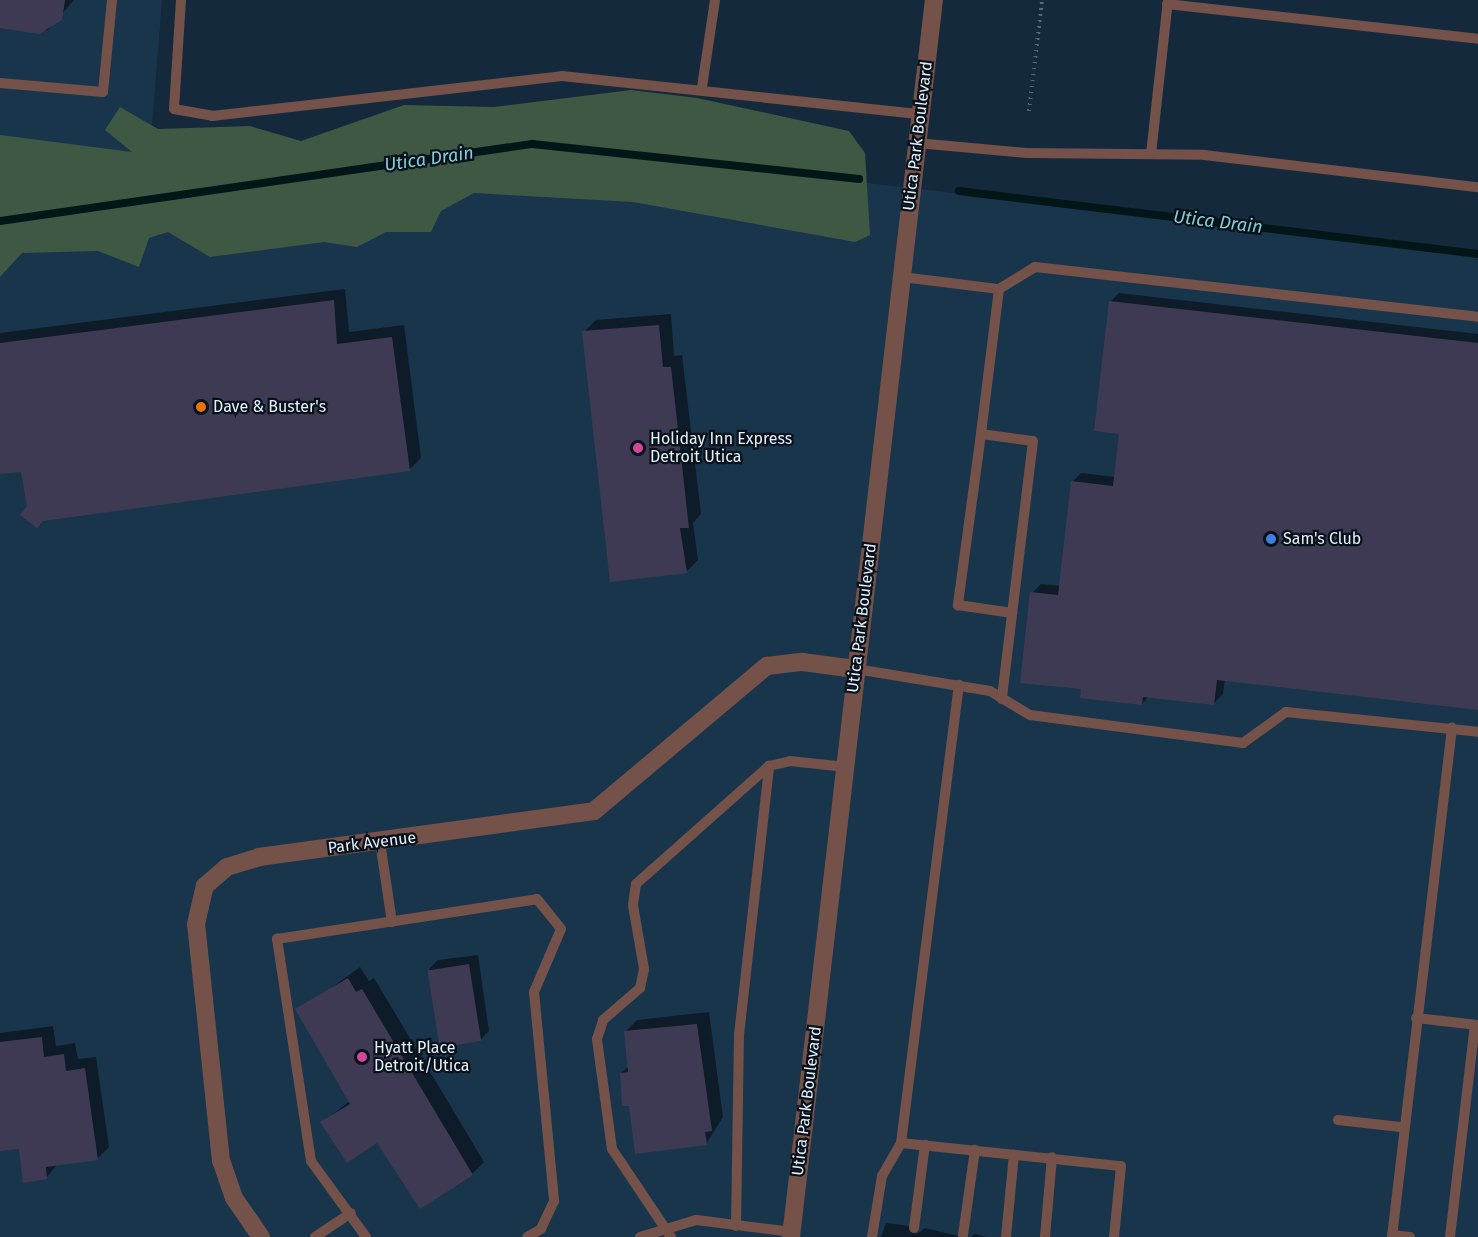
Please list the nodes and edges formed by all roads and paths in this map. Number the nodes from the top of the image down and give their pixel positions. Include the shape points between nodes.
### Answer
1 (112, 0) edge
2 (181, 0) edge
3 (715, 0) edge
4 (934, 0) edge
5 (1042, 0) edge
6 (1167, 2) edge
7 (1478, 39) edge
8 (0, 83) edge
9 (702, 87) junction
10 (1029, 111) dead end
11 (920, 114) junction
12 (917, 143) junction
13 (1151, 154) junction
14 (1478, 188) edge
15 (902, 277) junction
16 (999, 289) junction
17 (1478, 317) edge
18 (981, 434) junction
19 (1012, 613) junction
20 (856, 669) junction
21 (959, 685) junction
22 (1002, 699) junction
23 (1452, 728) junction
24 (1478, 732) edge
25 (769, 766) junction
26 (846, 767) junction
27 (380, 842) junction
28 (392, 922) junction
29 (1416, 1018) junction
30 (1476, 1025) edge
31 (1338, 1119) dead end
32 (1401, 1127) junction
33 (901, 1143) junction
34 (925, 1145) junction
35 (975, 1150) junction
36 (1014, 1154) junction
37 (1052, 1157) junction
38 (351, 1213) junction
39 (664, 1226) junction
40 (736, 1226) junction
41 (914, 1228) dead end
42 (791, 1235) edge
43 (963, 1235) dead end
44 (1392, 1236) edge
45 (261, 1237) edge
46 (315, 1237) edge
47 (366, 1237) edge
48 (527, 1237) edge
49 (640, 1237) edge
50 (671, 1237) edge
51 (872, 1237) edge
52 (1006, 1237) edge
53 (1045, 1237) edge
54 (1114, 1237) edge
55 (1410, 1237) edge
56 (1450, 1237) edge

1 - 8 lane via 103,92
2 - 9 lane via 174,109 212,116 562,76
3 - 9 lane
4 - 11 street, Utica Park Boulevard
5 - 10 path
6 - 7 lane
6 - 13 lane
9 - 11 lane
11 - 12 street, Utica Park Boulevard
12 - 13 lane via 1027,153
12 - 15 street, Utica Park Boulevard
13 - 14 lane
15 - 16 lane
15 - 20 street, Utica Park Boulevard
16 - 17 lane via 1035,267
16 - 18 lane
18 - 19 lane via 1033,441
18 - 19 lane via 958,605
19 - 22 lane
20 - 21 lane
20 - 26 street, Utica Park Boulevard
20 - 27 street, Park Avenue via 802,662 767,666 594,811
21 - 22 lane
21 - 33 lane
22 - 23 lane via 1030,715 1243,743 1286,712
23 - 24 lane
23 - 29 lane
25 - 26 lane via 790,761
25 - 39 lane via 636,884 633,905 644,969 640,988 603,1020 597,1039 612,1149
25 - 40 lane via 739,1035
26 - 42 street, Utica Park Boulevard
27 - 28 lane
27 - 45 street, Park Avenue via 259,857 227,867 205,886 196,924 221,1161 234,1198
28 - 38 lane via 277,939 312,1161
28 - 48 lane via 537,898 561,929 534,992 554,1201 541,1229
29 - 30 lane
29 - 32 lane
30 - 56 lane
31 - 32 lane
32 - 44 lane
33 - 34 lane
33 - 51 lane via 882,1176
34 - 35 lane
34 - 41 lane
35 - 36 lane
35 - 43 lane
36 - 37 lane
36 - 52 lane
37 - 53 lane
37 - 54 lane via 1121,1166
38 - 46 lane
38 - 47 lane
39 - 40 lane via 696,1220
39 - 49 lane
39 - 50 lane
40 - 42 lane
44 - 55 lane

